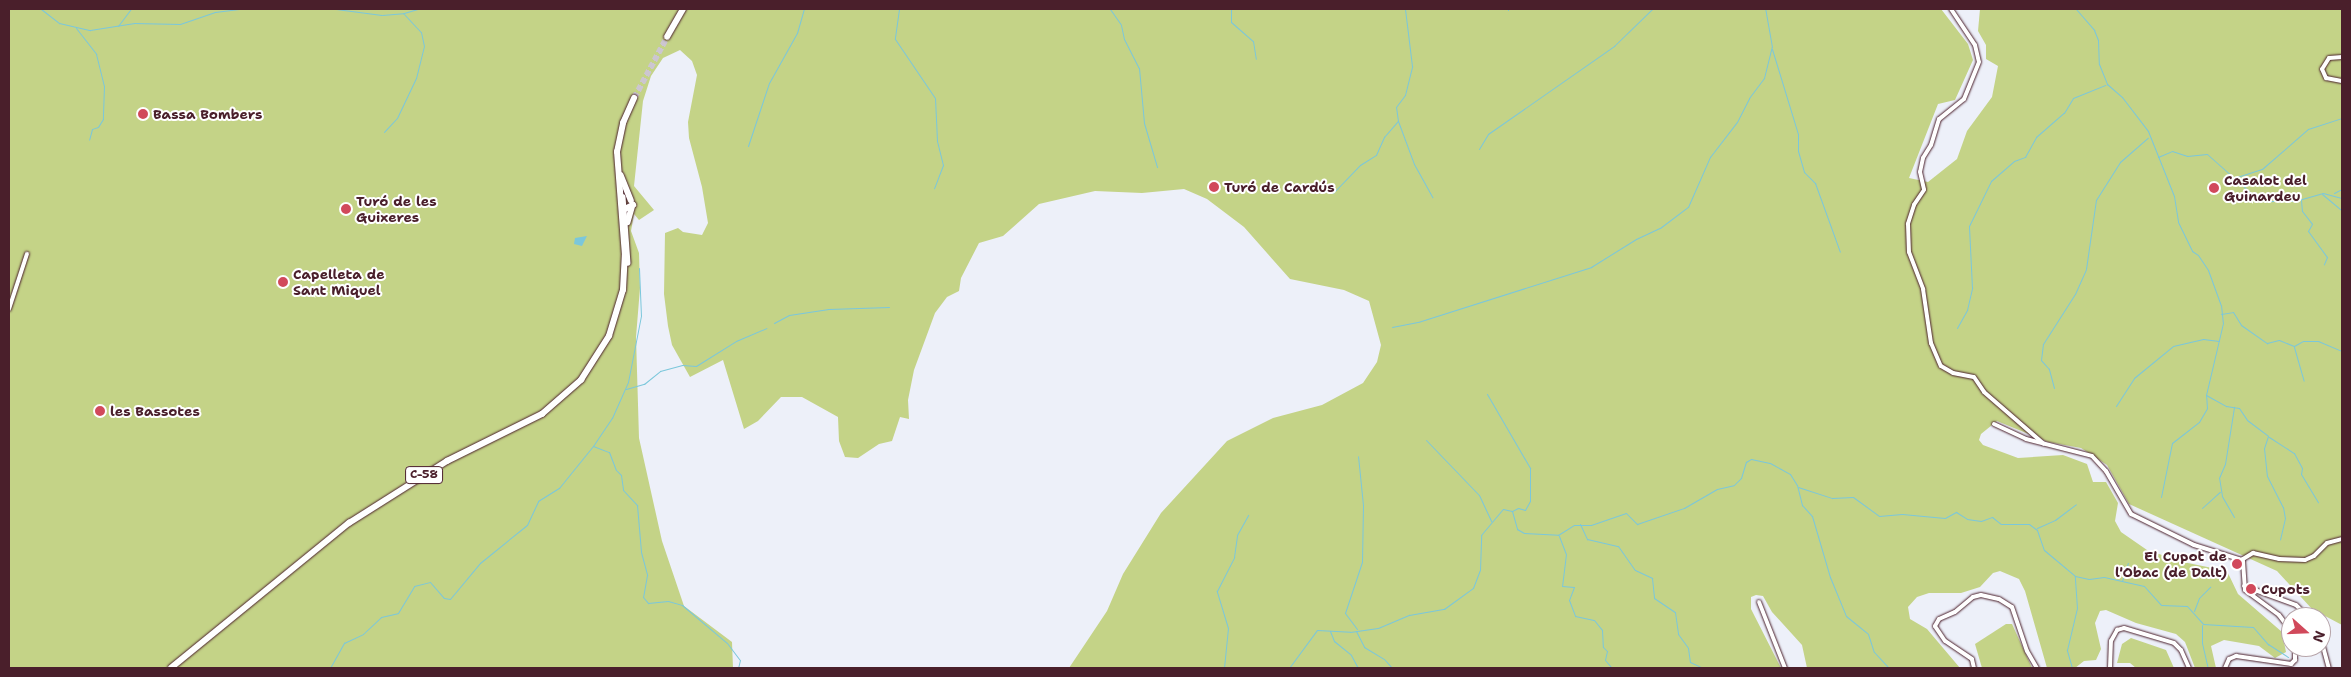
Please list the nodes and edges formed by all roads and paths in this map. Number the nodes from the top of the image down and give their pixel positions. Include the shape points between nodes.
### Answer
1 (1951, 9) edge
2 (682, 10) edge
3 (667, 37) tunnel mouth
4 (2342, 57) edge
5 (2342, 81) edge
6 (634, 98) tunnel mouth
7 (628, 112) junction
8 (621, 175) junction
9 (620, 198) junction
10 (629, 209) junction
11 (624, 238) junction
12 (27, 254) dead end
13 (9, 309) edge
14 (1994, 424) dead end
15 (2044, 444) junction
16 (2342, 539) edge
17 (2242, 560) junction
18 (2244, 586) junction
19 (1758, 602) dead end
20 (2298, 607) edge
21 (2281, 617) edge
22 (2295, 657) edge
23 (171, 668) edge
24 (176, 668) edge
25 (1786, 668) edge
26 (1974, 668) edge
27 (2037, 668) edge
28 (2110, 668) edge
29 (2189, 668) edge
30 (2225, 668) edge

1 - 15 street via 1976,45 1979,62 1964,99 1939,119 1932,144 1923,158 1920,172 1924,190 1914,205 1908,224 1909,252 1923,289 1931,343 1941,366 1953,373 1974,377 1984,392
2 - 3 main road
4 - 5 street via 2329,58 2322,69 2326,78
6 - 7 main road, C-58
7 - 8 main road, C-58 via 620,148
7 - 9 main road, C-58 via 617,152
8 - 10 main road, C-58
8 - 10 main road via 629,196
9 - 10 main road
9 - 11 main road, C-58
10 - 11 main road
10 - 24 main road, C-58 via 628,275 618,321 604,352 569,396 543,416 442,468 351,526
11 - 23 main road, C-58 via 625,275 615,320 602,351 567,394 536,417 440,465 349,523
12 - 13 street
14 - 15 street
15 - 17 street via 2075,449 2092,456 2106,471 2134,516 2194,545
16 - 17 street via 2327,543 2305,560 2253,553
17 - 18 street
18 - 20 street
18 - 21 street
19 - 25 street
22 - 30 street via 2291,664 2236,656 2228,659
26 - 27 street via 1972,659 1945,641 1935,626 1939,618 1981,595 1999,599 2012,607 2027,651
28 - 29 street via 2111,641 2118,630 2124,628 2174,643

